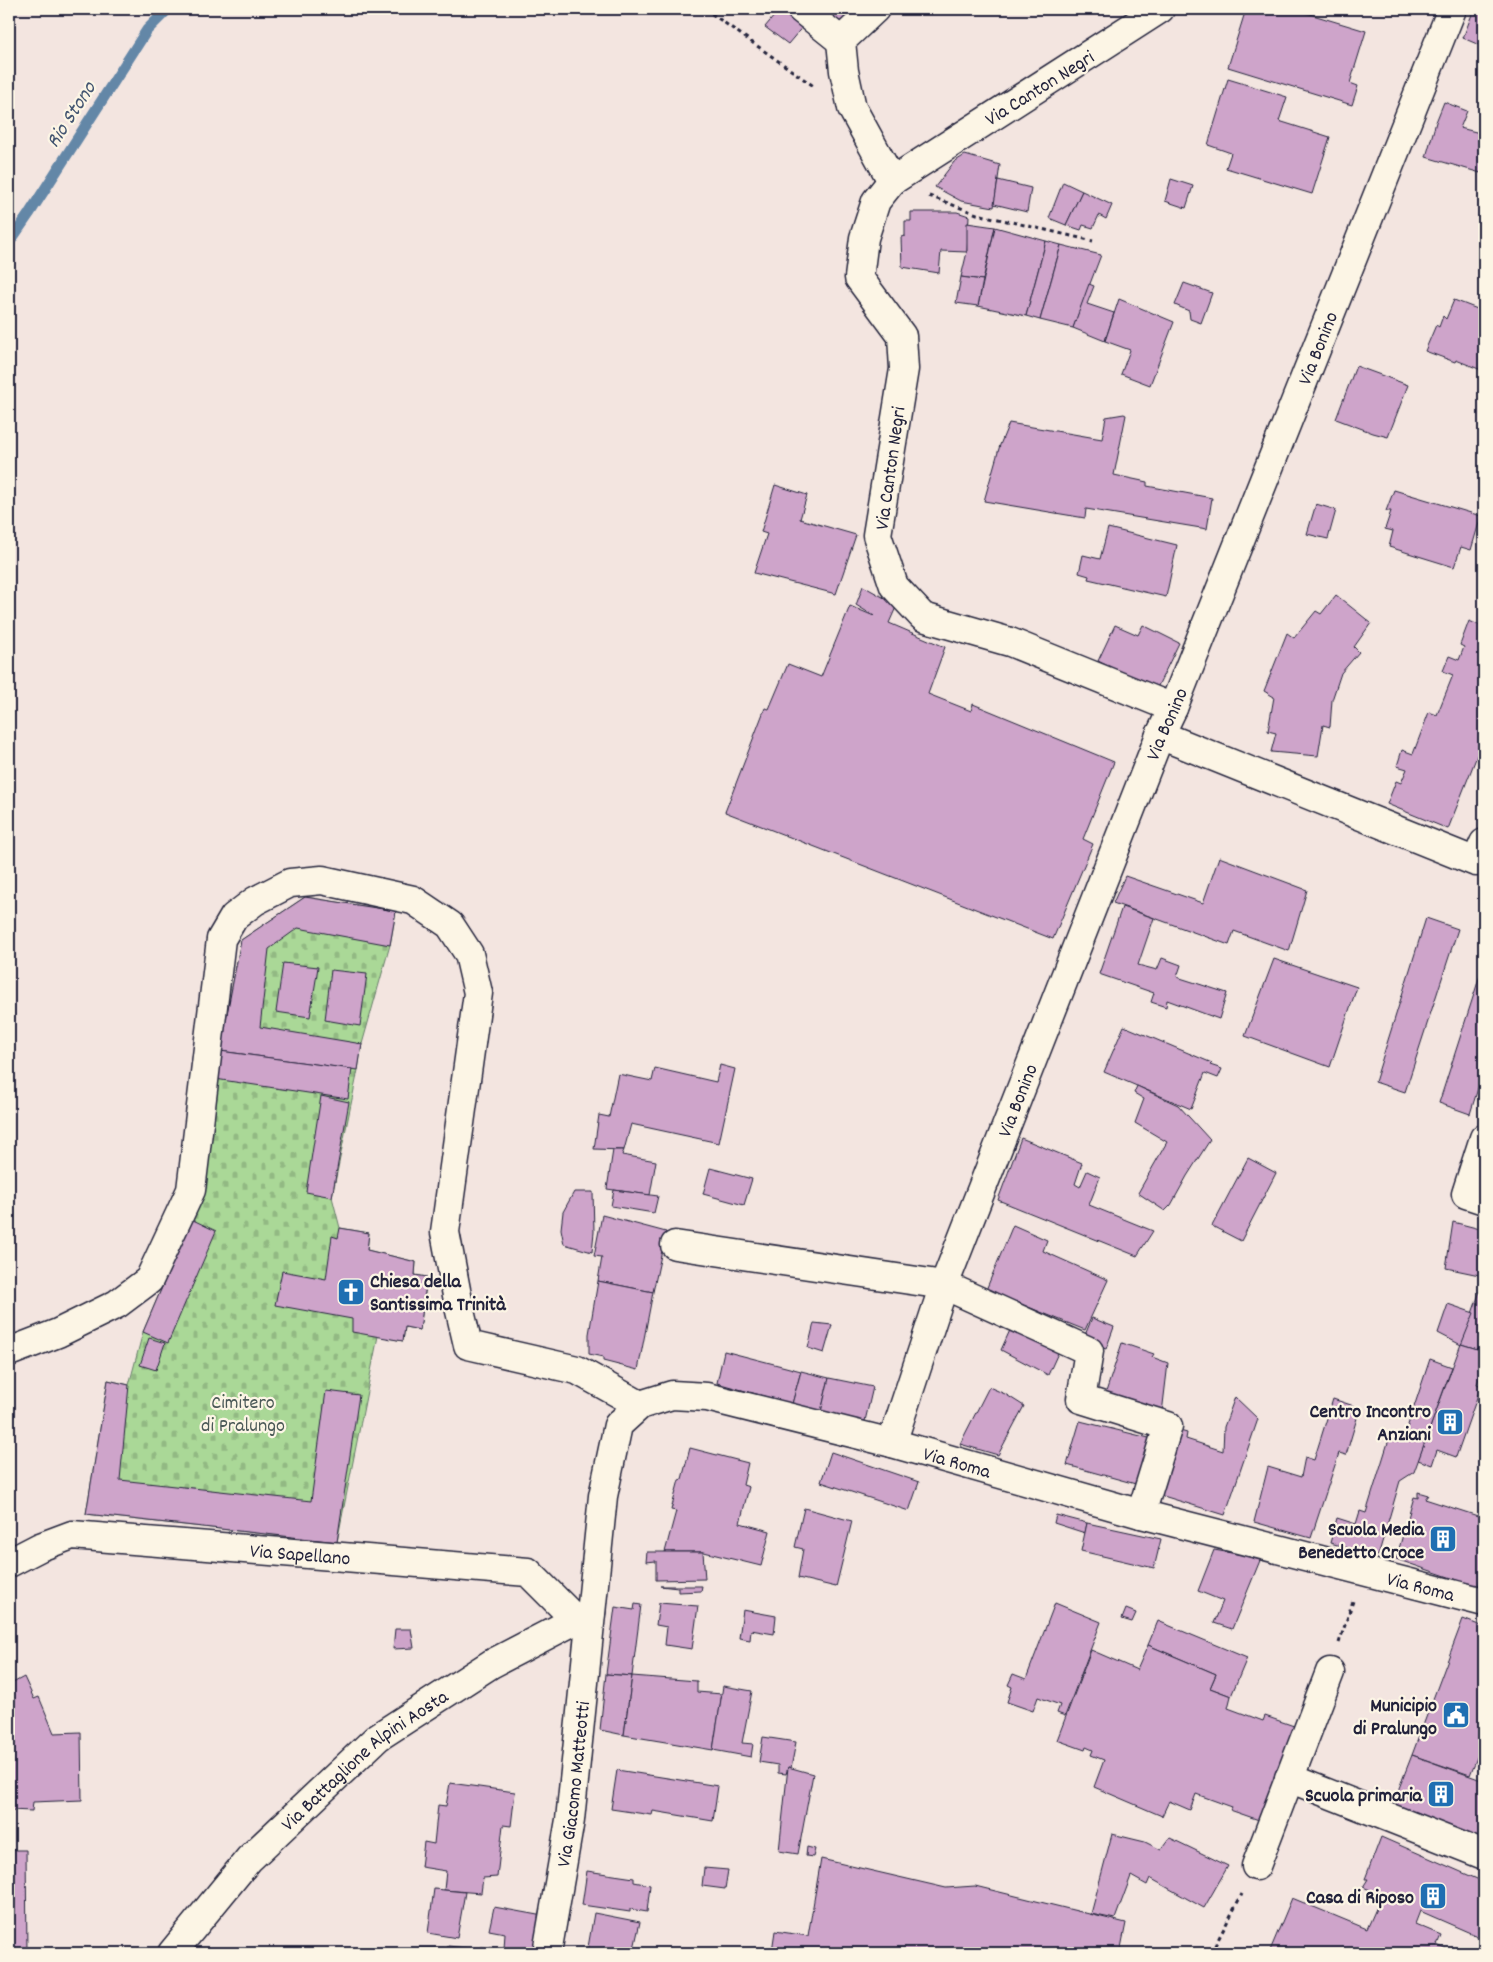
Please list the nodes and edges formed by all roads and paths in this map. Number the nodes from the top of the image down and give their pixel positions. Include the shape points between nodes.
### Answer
1 (705, 9) edge
2 (801, 9) edge
3 (875, 9) edge
4 (1160, 9) edge
5 (1452, 9) edge
6 (841, 40) junction
7 (852, 108) junction
8 (892, 181) junction
9 (1093, 241) dead end
10 (1173, 708) junction
11 (1160, 734) junction
12 (1484, 843) edge
13 (1484, 1138) edge
14 (1484, 1200) edge
15 (675, 1245) dead end
16 (944, 1285) junction
17 (9, 1352) edge
18 (640, 1405) junction
19 (892, 1443) junction
20 (1141, 1514) junction
21 (9, 1563) edge
22 (1354, 1597) dead end
23 (1484, 1602) edge
24 (584, 1616) junction
25 (1330, 1672) joint
26 (1290, 1778) junction
27 (1484, 1855) edge
28 (1251, 1878) joint
29 (172, 1953) edge
30 (547, 1953) edge
31 (1212, 1953) edge

1 - 7 path via 813,86
2 - 6 street
3 - 6 street
4 - 8 street, Via Canton Negri
5 - 10 street, Via Bonino
6 - 7 street
7 - 8 street
8 - 9 path via 976,214
8 - 10 street, Via Canton Negri via 876,201 864,238 859,278 902,336 904,369 877,535 894,586 924,616 1010,642
10 - 11 street, Via Bonino
11 - 12 street via 1476,862
11 - 16 street, Via Bonino
13 - 14 street via 1466,1194
15 - 16 street
16 - 19 street, Via Bonino
16 - 20 street via 1089,1351 1081,1399 1168,1426
17 - 18 street via 58,1333 117,1304 149,1280 191,1190 221,939 234,917 255,901 290,883 322,880 413,900 450,925 470,954 478,992 445,1232 468,1345 577,1370
18 - 19 street, Via Roma via 672,1394 707,1397
18 - 24 street, Via Roma via 618,1425
19 - 20 street, Via Roma
20 - 23 street, Via Roma
21 - 24 street, Via Sapellano via 72,1535 528,1572
22 - 25 path
24 - 29 street, Via Battaglione Alpini Aosta via 492,1664 378,1737 249,1859
24 - 30 street, Via Giacomo Matteotti via 570,1820
25 - 26 street
26 - 27 street
26 - 28 street
28 - 31 path

